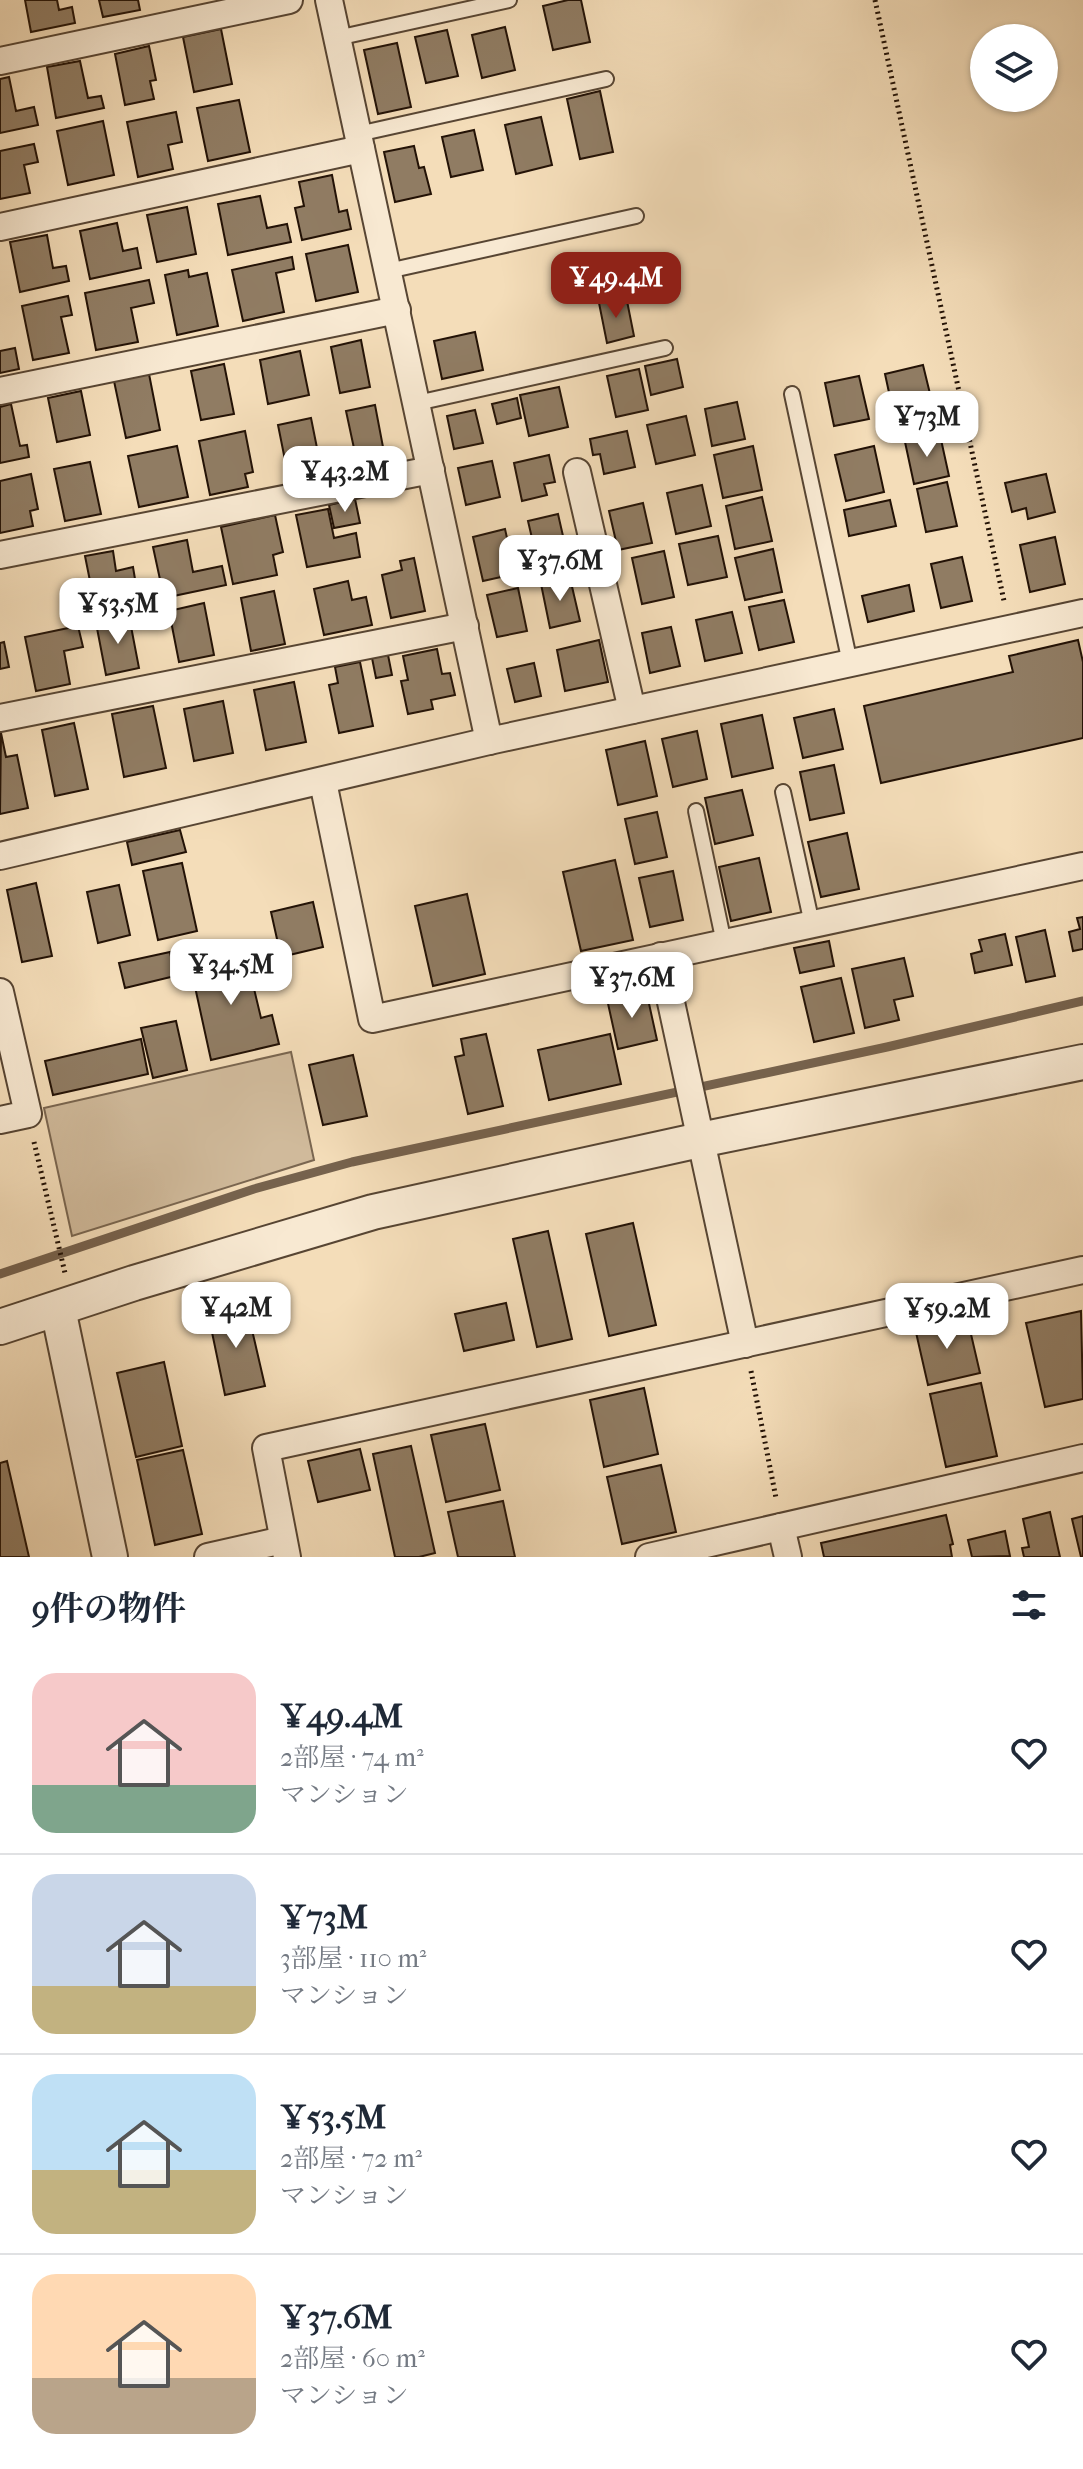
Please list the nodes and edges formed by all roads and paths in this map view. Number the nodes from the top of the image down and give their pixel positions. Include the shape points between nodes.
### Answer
1 (289, 0) edge
2 (329, 0) edge
3 (509, 0) edge
4 (875, 0) edge
5 (337, 38) junction
6 (0, 61) edge
7 (606, 79) dead end
8 (360, 142) junction
9 (636, 216) dead end
10 (0, 227) edge
11 (388, 271) junction
12 (397, 310) junction
13 (665, 348) dead end
14 (0, 391) edge
15 (792, 394) dead end
16 (417, 403) junction
17 (431, 470) junction
18 (577, 472) dead end
19 (0, 555) edge
20 (1083, 613) edge
21 (465, 626) junction
22 (1010, 629) junction
23 (850, 663) junction
24 (632, 710) junction
25 (0, 718) edge
26 (489, 741) junction
27 (323, 782) junction
28 (783, 792) dead end
29 (696, 811) dead end
30 (0, 856) edge
31 (1083, 866) edge
32 (812, 924) junction
33 (724, 943) junction
34 (661, 956) junction
35 (0, 992) edge
36 (1083, 1062) edge
37 (28, 1114) junction
38 (0, 1120) edge
39 (700, 1140) junction
40 (63, 1266) dead end
41 (1083, 1270) edge
42 (58, 1309) junction
43 (0, 1327) edge
44 (745, 1344) junction
45 (1083, 1458) edge
46 (781, 1527) junction
47 (285, 1549) edge
48 (110, 1557) edge
49 (208, 1557) edge
50 (649, 1557) edge
51 (788, 1557) edge

1 - 6 street
2 - 5 street
3 - 5 lane
4 - 22 path
5 - 8 street
7 - 8 lane
8 - 10 street
8 - 11 street
9 - 11 lane
11 - 12 street
12 - 14 street
12 - 16 street
13 - 16 lane
15 - 23 lane
16 - 17 street
17 - 19 street
17 - 21 street
18 - 24 street
20 - 22 street
21 - 25 street
21 - 26 street
22 - 23 street
23 - 24 street
24 - 26 street
26 - 27 street
27 - 30 street
27 - 34 street via 372,1019
28 - 32 lane
29 - 33 lane
31 - 32 street
32 - 33 street
33 - 34 street
34 - 39 street
35 - 37 street
36 - 39 street
37 - 38 street
37 - 40 path
39 - 42 street via 373,1212
39 - 44 street
41 - 44 street
42 - 43 street
42 - 48 street
44 - 46 path
44 - 47 street via 266,1448
45 - 46 street
46 - 50 street
46 - 51 street
47 - 49 street

